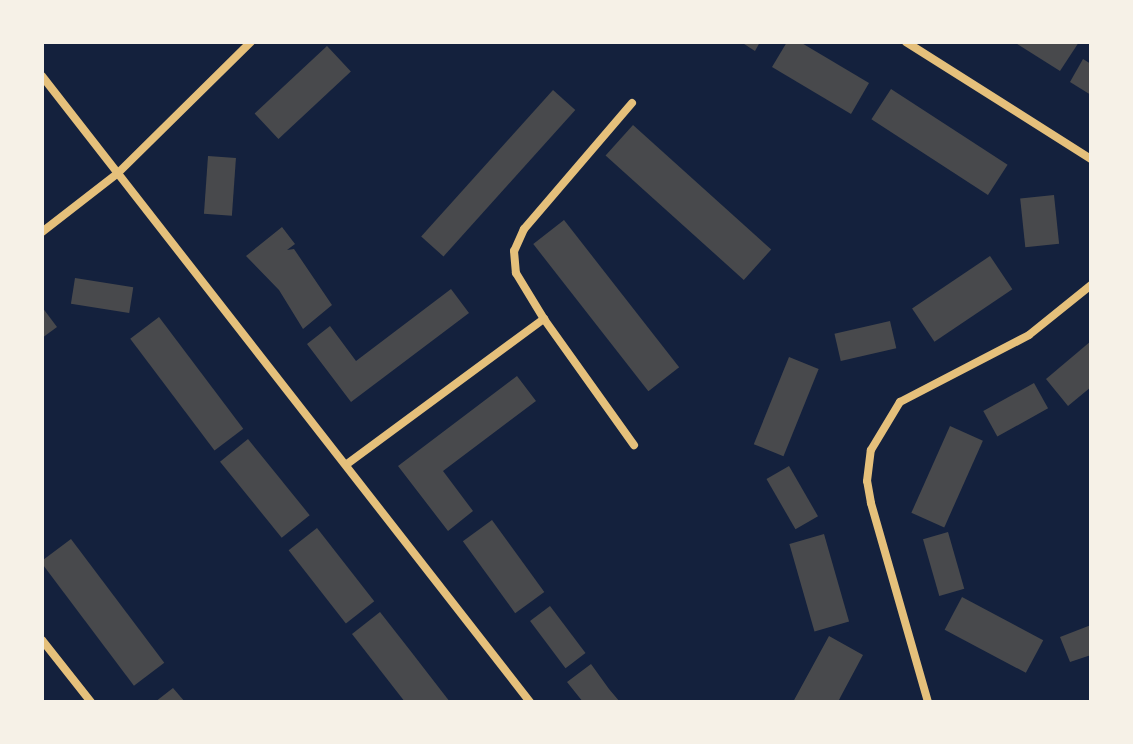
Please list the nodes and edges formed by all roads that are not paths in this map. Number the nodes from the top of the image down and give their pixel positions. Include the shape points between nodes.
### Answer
1 (251, 42) edge
2 (906, 42) edge
3 (42, 76) edge
4 (632, 103) dead end
5 (1091, 159) edge
6 (118, 173) junction
7 (42, 232) edge
8 (1091, 285) edge
9 (544, 319) junction
10 (634, 445) dead end
11 (347, 464) junction
12 (42, 640) edge
13 (91, 702) edge
14 (530, 702) edge
15 (928, 702) edge

1 - 6 street
2 - 5 street
3 - 6 street
4 - 9 street via 524,229 514,251 516,273
6 - 7 street
6 - 11 street
8 - 15 street via 1029,335 900,402 871,450 871,503
9 - 10 street
9 - 11 street
11 - 14 street
12 - 13 street

